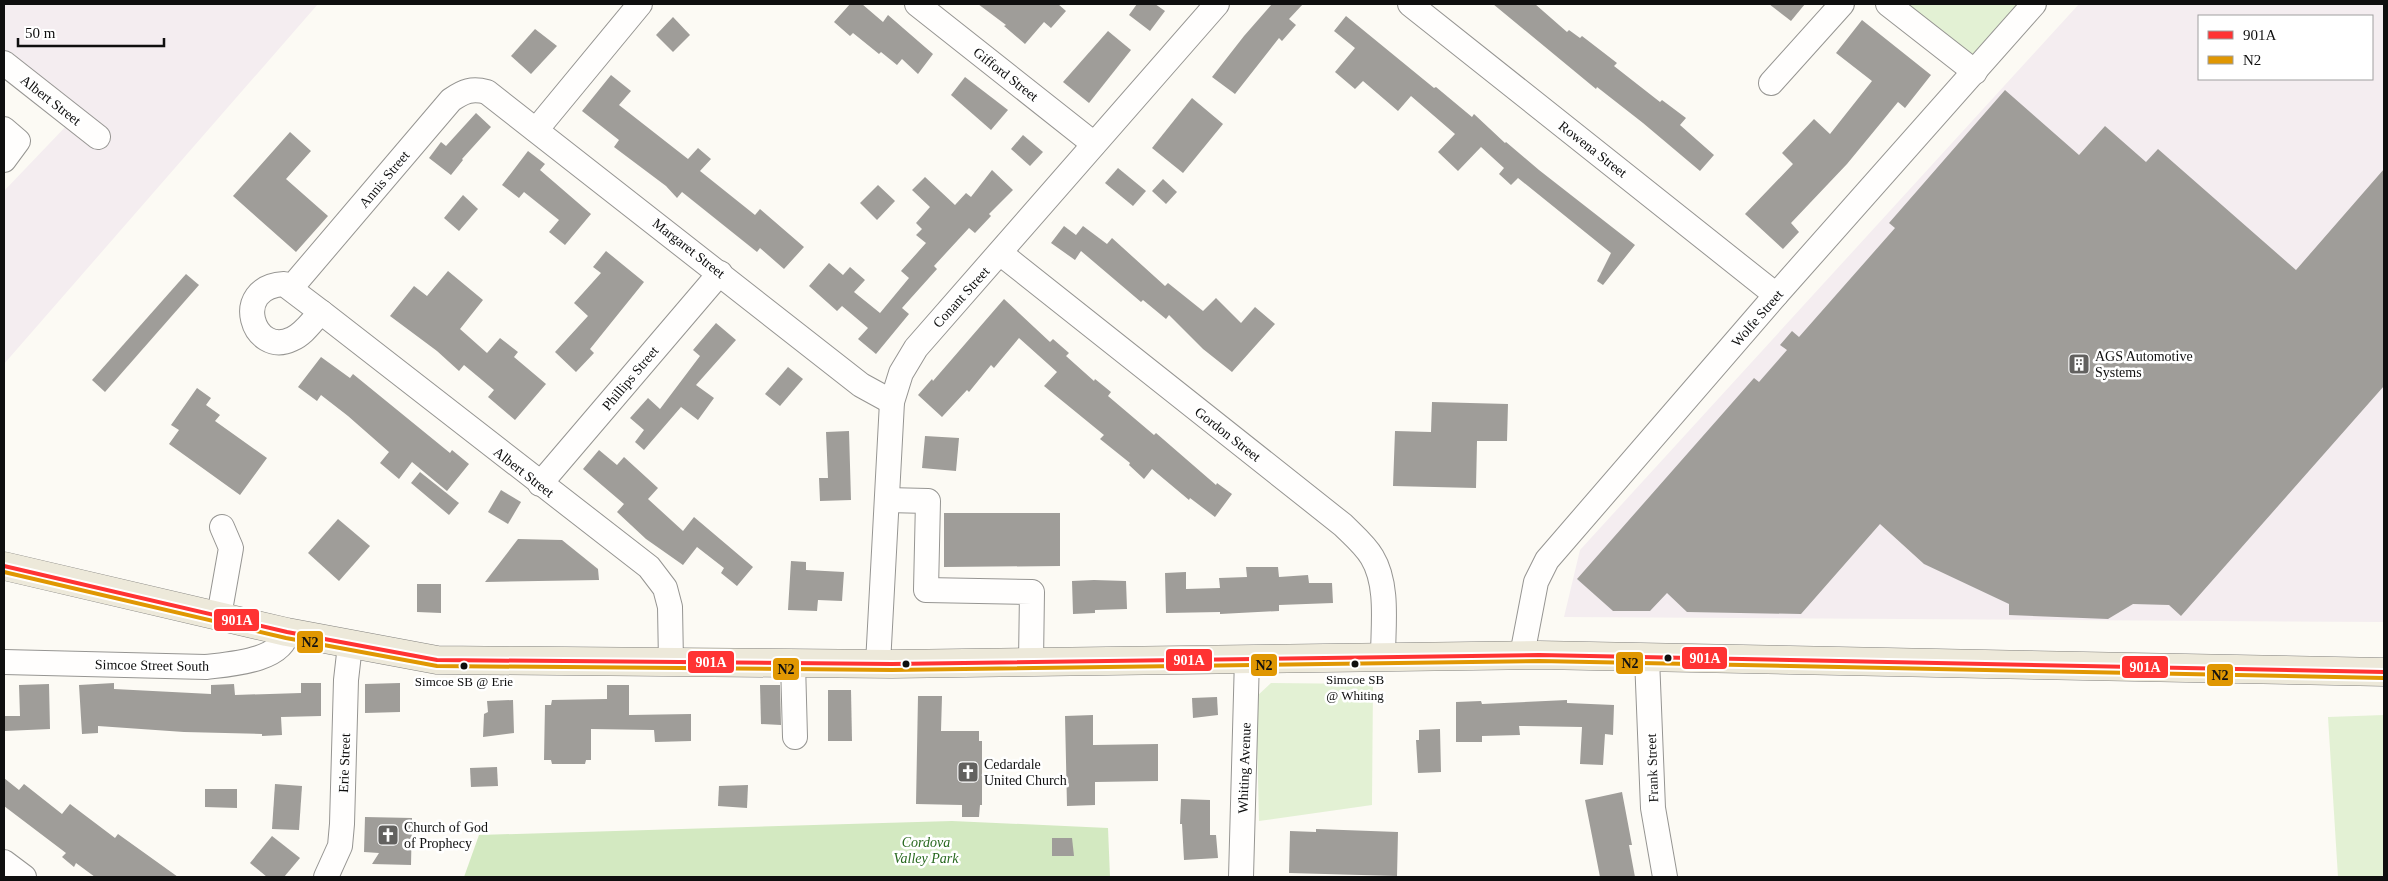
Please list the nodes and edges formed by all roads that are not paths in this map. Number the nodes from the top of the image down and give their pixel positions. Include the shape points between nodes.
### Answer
1 (640, 4) edge
2 (917, 4) edge
3 (1217, 4) edge
4 (1410, 4) edge
5 (1842, 4) edge
6 (1888, 4) edge
7 (2034, 4) edge
8 (4, 63) edge
9 (1975, 72) junction
10 (1771, 83) dead end
11 (487, 92) joint
12 (4, 129) edge
13 (536, 130) junction
14 (98, 136) dead end
15 (1094, 144) junction
16 (4, 160) edge
17 (1000, 253) junction
18 (720, 273) junction
19 (291, 288) junction
20 (1776, 295) junction
21 (321, 312) junction
22 (892, 402) junction
23 (540, 484) junction
24 (887, 500) junction
25 (222, 527) dead end
26 (4, 566) edge
27 (219, 616) junction
28 (287, 632) junction
29 (350, 645) junction
30 (1522, 655) junction
31 (1383, 657) junction
32 (1247, 658) junction
33 (1647, 658) junction
34 (1031, 661) junction
35 (4, 662) edge
36 (671, 662) junction
37 (794, 663) junction
38 (878, 664) junction
39 (2384, 672) edge
40 (795, 737) dead end
41 (4, 862) edge
42 (24, 877) edge
43 (326, 877) edge
44 (1241, 877) edge
45 (1665, 877) edge

1 - 13 street
2 - 15 street, Gifford Street
3 - 15 street, Conant Street
4 - 20 street, Rowena Street
5 - 10 street
6 - 9 street
7 - 9 street, Wolfe Street
8 - 14 street, Albert Street
9 - 20 street, Wolfe Street
11 - 13 street, Margaret Street
11 - 19 street, Annis Street via 478,89 464,91 451,100
12 - 16 street via 18,141
13 - 18 street, Margaret Street
15 - 17 street, Conant Street
17 - 22 street, Conant Street via 916,348 900,373
17 - 31 street, Gordon Street via 1343,525 1360,542 1380,575
18 - 22 street, Margaret Street via 861,385
18 - 23 street, Phillips Street
19 - 21 street, Albert Street
19 - 21 street via 284,284 274,285 266,288 253,302 252,321 263,337 282,342 291,340
20 - 30 street, Wolfe Street via 1548,560 1536,582
21 - 23 street, Albert Street
22 - 24 street, Conant Street
23 - 36 street, Albert Street via 649,567 665,588 670,606
24 - 34 street via 928,501 926,590 1032,592
24 - 38 street, Conant Street
25 - 27 street via 231,548
26 - 27 main road
27 - 28 main road
28 - 29 main road
28 - 35 street, Simcoe Street South via 284,644 277,651 226,665
29 - 36 main road via 437,660
29 - 43 street, Erie Street via 340,846
30 - 31 main road
30 - 33 main road
31 - 32 main road
32 - 34 main road
32 - 44 street, Whiting Avenue
33 - 39 main road
33 - 45 street, Frank Street via 1653,808
34 - 38 main road
36 - 37 main road
37 - 38 main road
37 - 40 street
41 - 42 street

